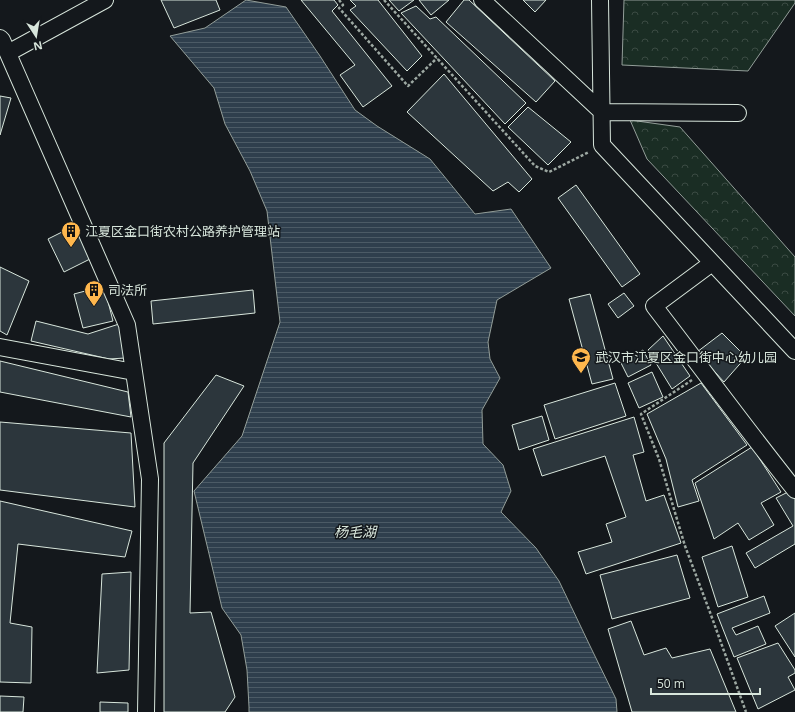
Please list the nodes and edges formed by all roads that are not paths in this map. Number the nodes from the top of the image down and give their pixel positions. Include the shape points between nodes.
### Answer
1 (105, 0) edge
2 (482, 0) edge
3 (600, 0) edge
4 (0, 38) edge
5 (8, 53) junction
6 (602, 112) junction
7 (738, 113) dead end
8 (712, 263) junction
9 (0, 347) edge
10 (795, 352) edge
11 (134, 372) junction
12 (795, 490) edge
13 (146, 712) edge

1 - 5 street
2 - 6 street
3 - 6 street
4 - 5 street
5 - 11 street via 127,325
6 - 7 street
6 - 8 street via 602,145
8 - 10 street
8 - 12 street via 654,306
9 - 11 street
11 - 13 street via 150,480

